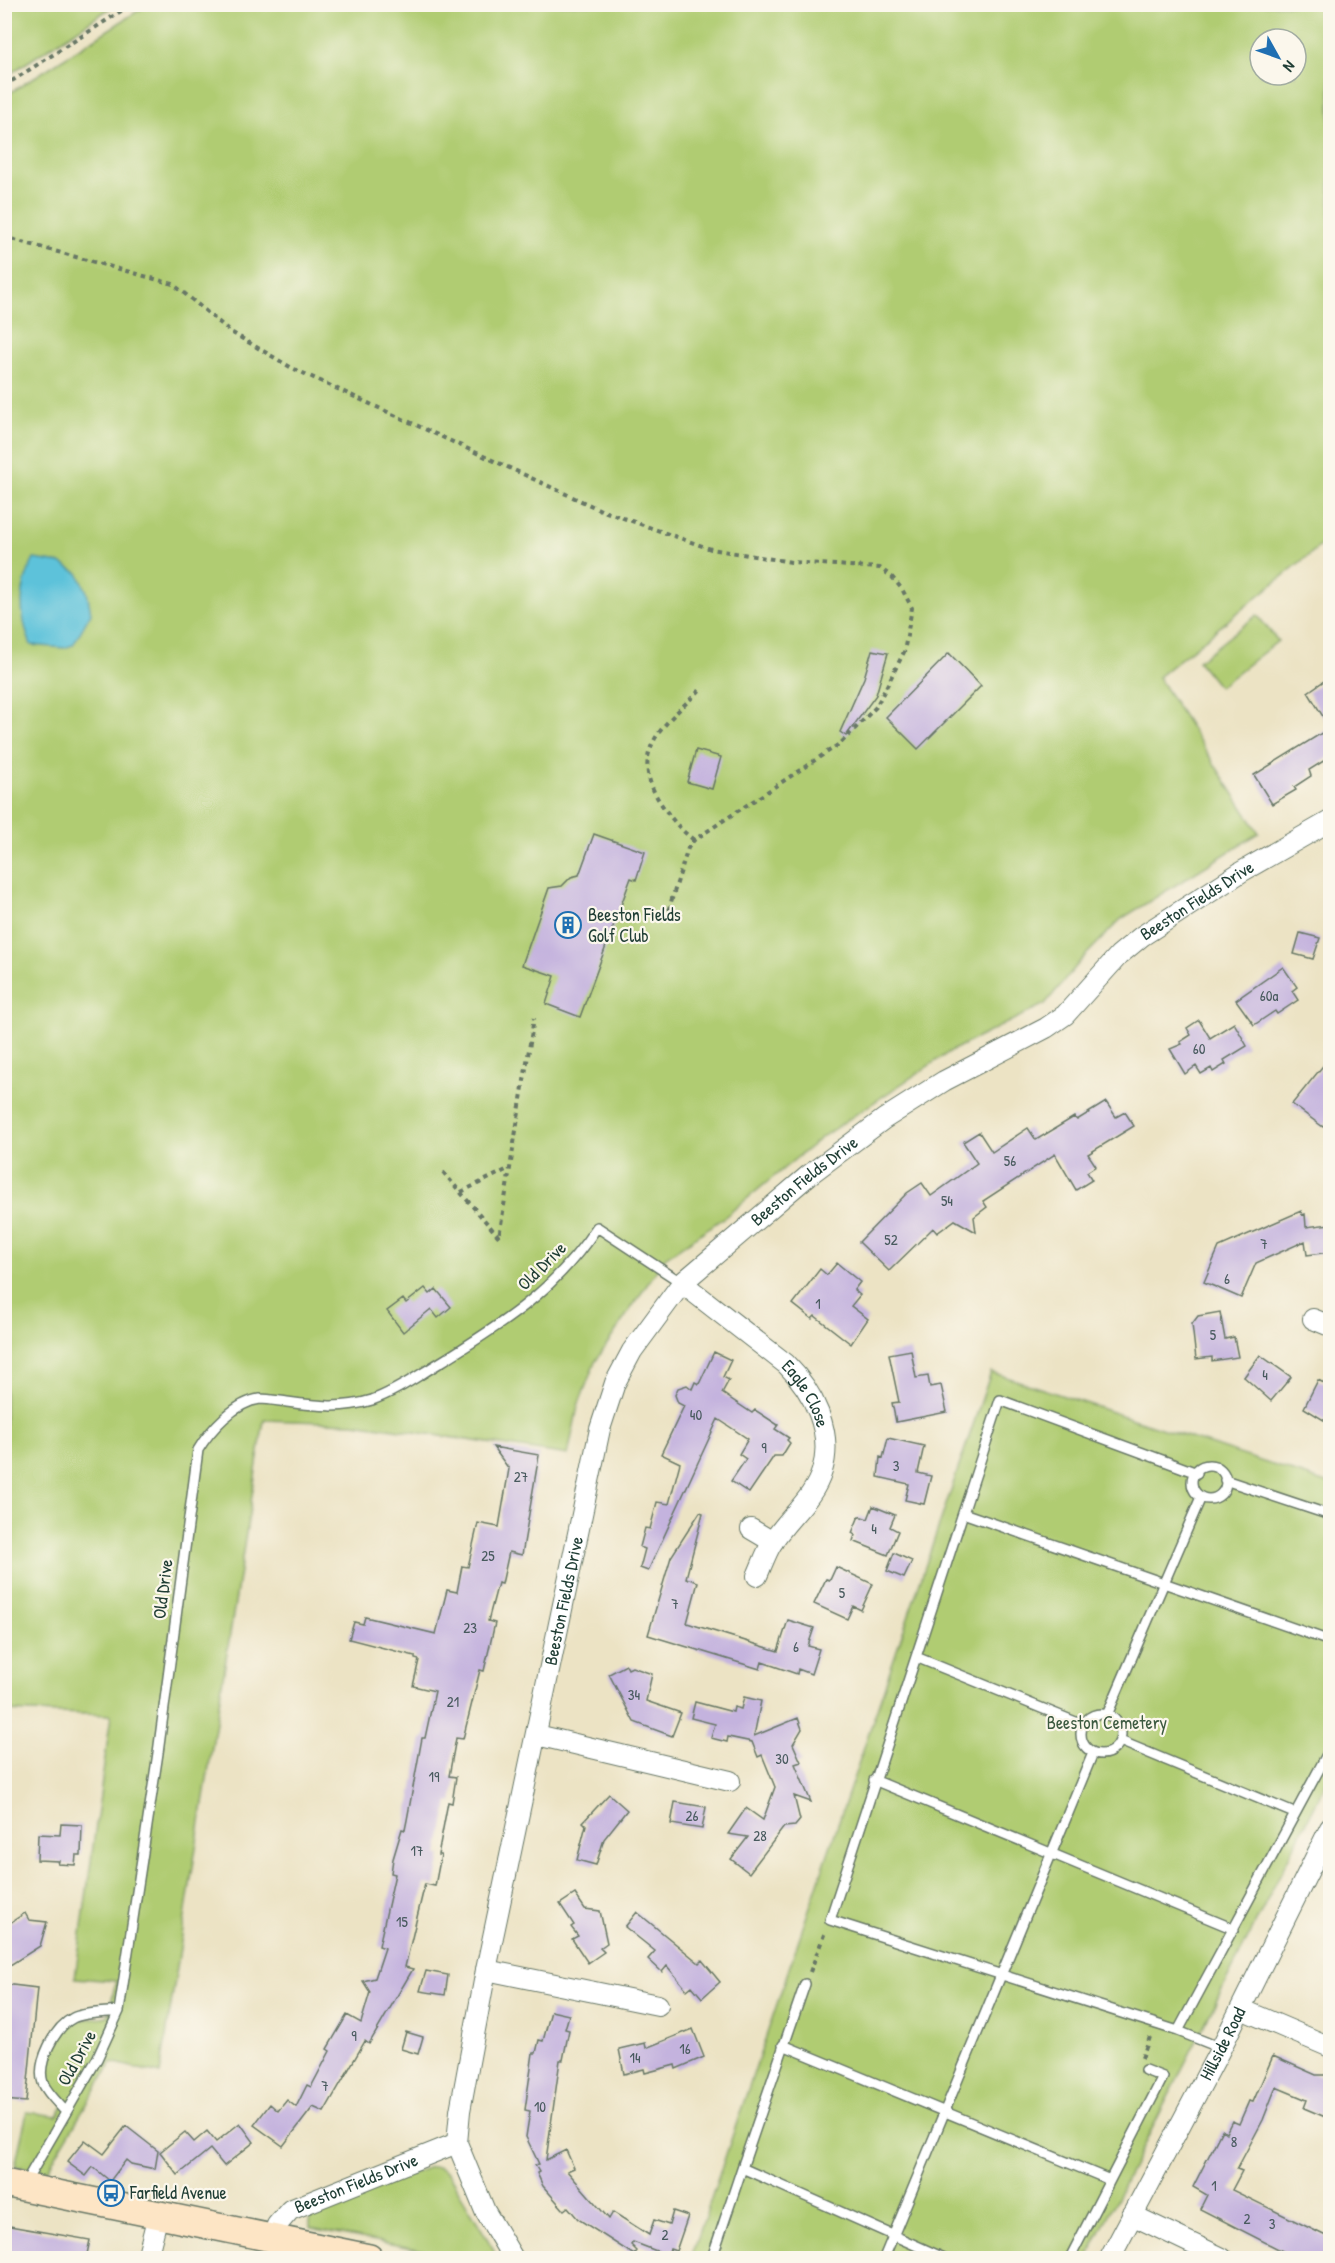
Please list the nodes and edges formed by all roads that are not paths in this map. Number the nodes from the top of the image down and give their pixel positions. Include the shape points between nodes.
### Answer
1 (1330, 821) edge
2 (682, 1283) junction
3 (1197, 1473) junction
4 (1225, 1480) junction
5 (1202, 1497) junction
6 (963, 1514) junction
7 (1330, 1515) edge
8 (751, 1530) dead end
9 (773, 1542) junction
10 (757, 1576) dead end
11 (1164, 1584) junction
12 (1330, 1641) edge
13 (916, 1657) junction
14 (1107, 1715) junction
15 (1083, 1725) junction
16 (537, 1735) junction
17 (1120, 1741) junction
18 (1330, 1749) edge
19 (1093, 1753) junction
20 (874, 1780) junction
21 (730, 1781) dead end
22 (1294, 1814) junction
23 (1330, 1828) edge
24 (1052, 1853) junction
25 (1234, 1929) junction
26 (486, 1970) junction
27 (1001, 1975) junction
28 (805, 1984) road end
29 (658, 2004) dead end
30 (1241, 2009) junction
31 (119, 2011) junction
32 (1178, 2031) junction
33 (783, 2045) junction
34 (1221, 2048) junction
35 (1330, 2048) edge
36 (1145, 2070) road end
37 (66, 2112) junction
38 (944, 2112) junction
39 (457, 2143) junction
40 (742, 2168) junction
41 (1110, 2180) junction
42 (14, 2185) edge
43 (158, 2215) junction
44 (1132, 2215) junction
45 (894, 2236) junction
46 (272, 2239) junction
47 (147, 2259) edge
48 (369, 2259) edge
49 (513, 2259) edge
50 (712, 2259) edge
51 (884, 2259) edge
52 (944, 2259) edge
53 (1070, 2259) edge
54 (1110, 2259) edge
55 (1222, 2259) edge

1 - 2 street, Beeston Fields Drive via 1142,936 1119,955 1065,1015 1046,1028 944,1081 884,1119 809,1175
2 - 9 street, Eagle Close via 786,1364 801,1379 821,1418 826,1449 822,1473
2 - 16 street, Beeston Fields Drive via 632,1352 615,1383 600,1429
2 - 31 lane, Old Drive via 597,1227 577,1258 533,1301 411,1380 350,1406 259,1399 238,1408 204,1440 198,1450
3 - 4 lane via 1211,1465 1222,1471
3 - 5 lane via 1192,1480
3 - 6 lane via 1000,1400
4 - 5 lane via 1225,1489 1218,1497
4 - 7 lane
5 - 11 lane
6 - 11 lane
6 - 13 lane
8 - 9 street
9 - 10 street, Eagle Close
11 - 12 lane
11 - 14 lane
13 - 15 lane
13 - 20 lane
14 - 15 lane via 1094,1714
14 - 17 lane via 1113,1717 1121,1730
15 - 19 lane via 1080,1738
16 - 21 street
16 - 26 street, Beeston Fields Drive
17 - 19 lane via 1113,1751
17 - 22 lane
18 - 22 lane
19 - 24 lane
20 - 24 lane
20 - 27 lane via 830,1920
22 - 25 lane
23 - 30 street, Hillside Road
24 - 25 lane
24 - 27 lane
25 - 32 lane
26 - 29 street
26 - 39 street, Beeston Fields Drive
27 - 32 lane
27 - 38 lane
28 - 33 lane
30 - 34 street, Hillside Road
30 - 35 street
31 - 37 lane, Old Drive
31 - 37 lane via 73,2018 60,2029 50,2046 42,2071 44,2083
32 - 34 lane
33 - 38 lane
33 - 40 lane
34 - 44 street, Hillside Road
36 - 41 lane via 1163,2077
37 - 42 lane, Old Drive
38 - 41 lane
38 - 45 lane
39 - 46 street, Beeston Fields Drive via 290,2210 277,2225
39 - 49 street, Beeston Fields Drive via 485,2211
40 - 45 lane
40 - 50 lane
41 - 53 lane
42 - 43 main road
43 - 46 main road
43 - 47 street
44 - 54 street, Hillside Road
44 - 55 street
45 - 51 lane
45 - 52 lane
46 - 48 main road

